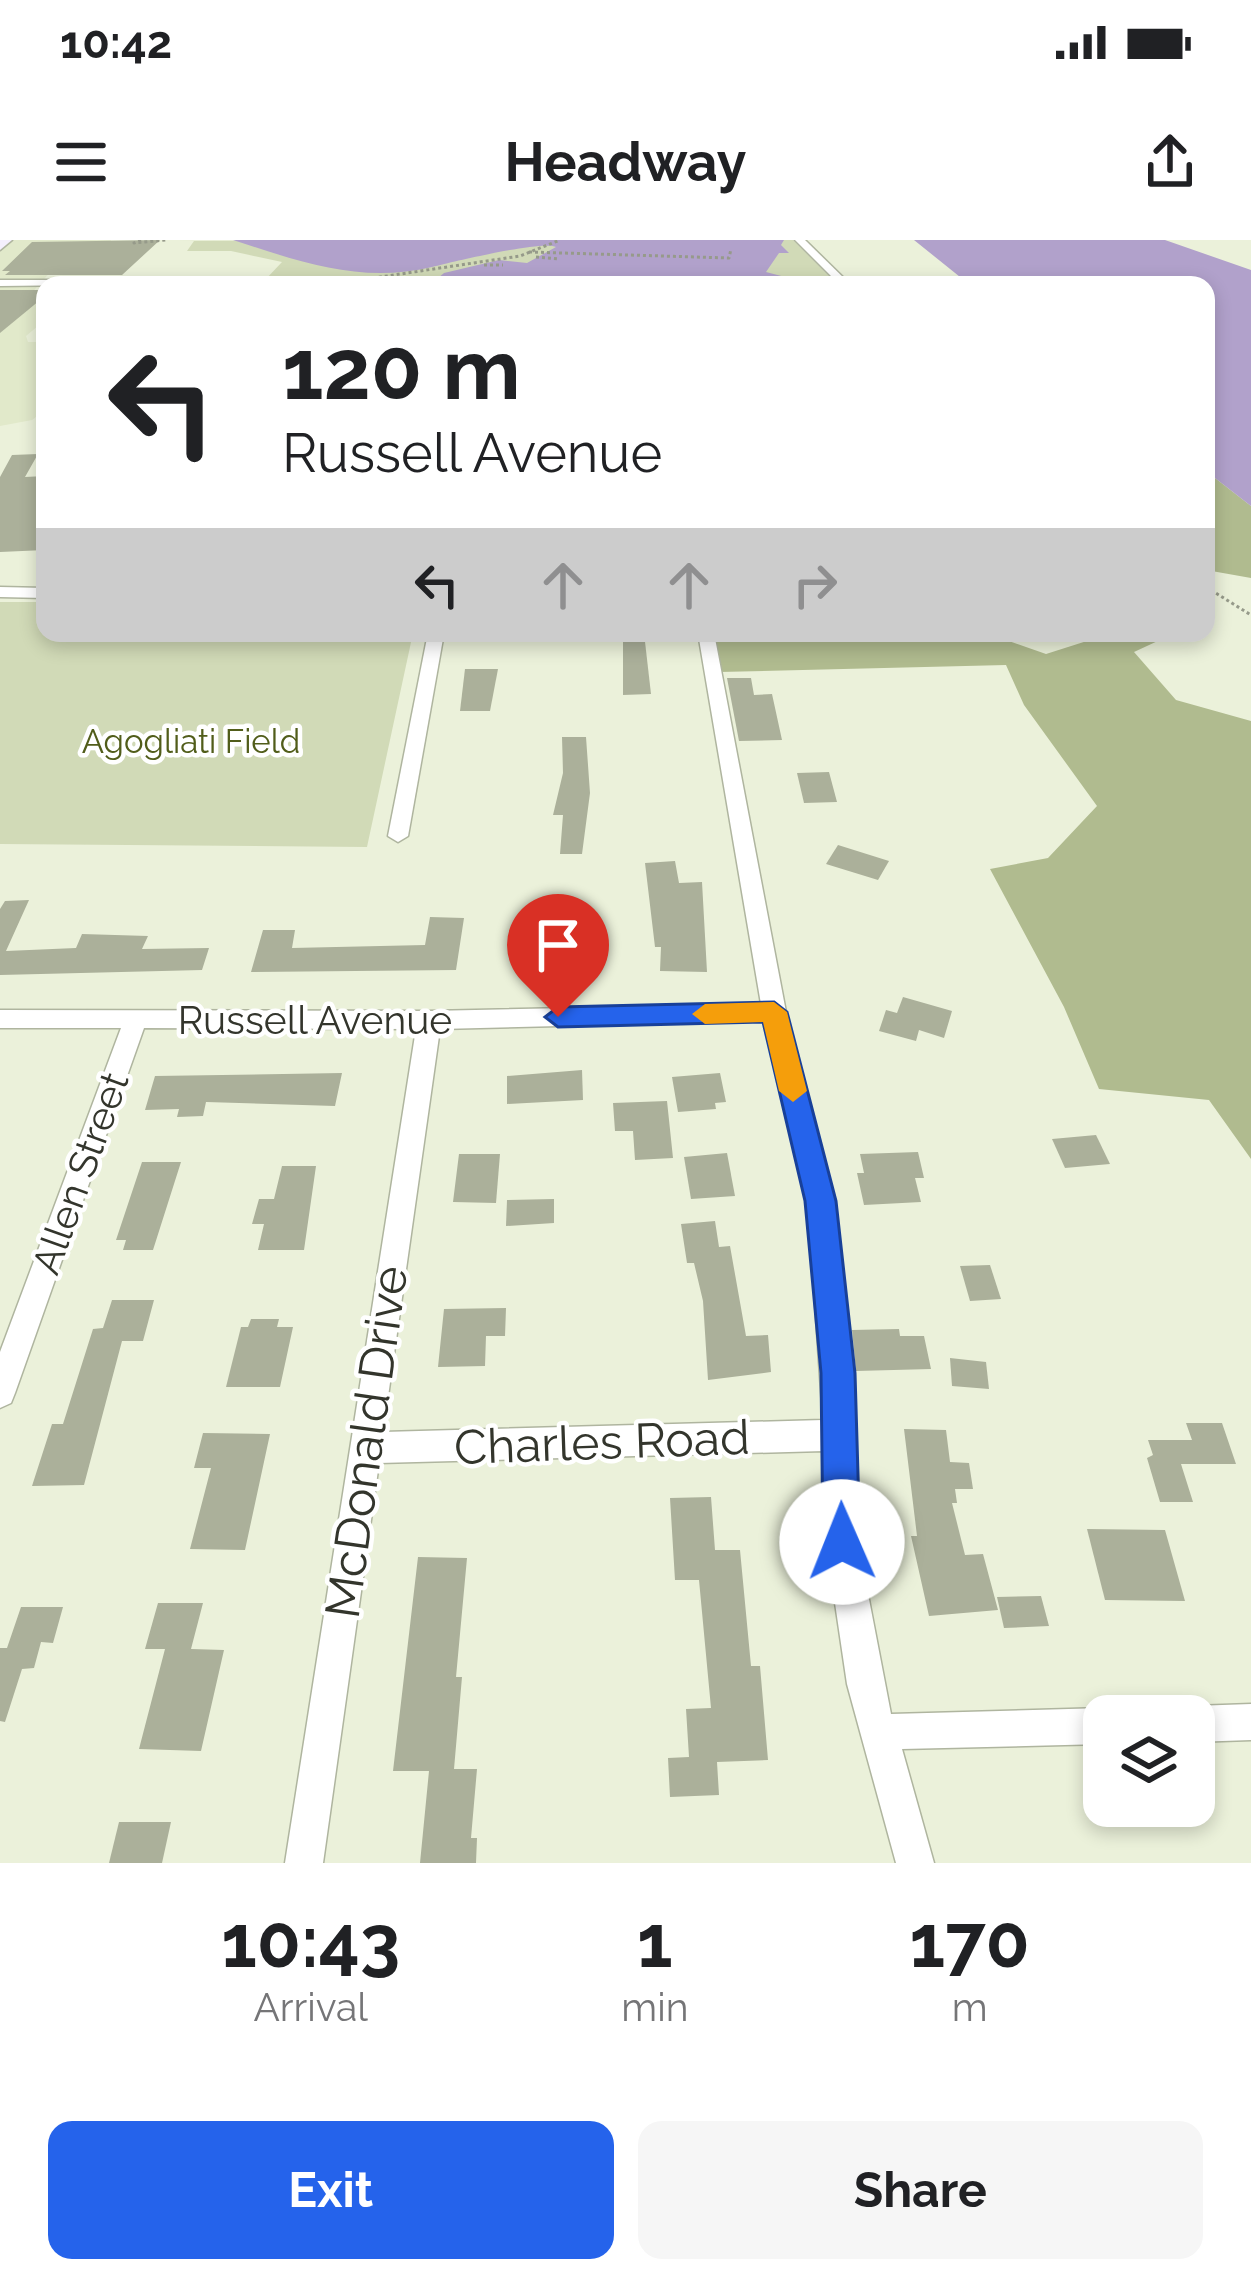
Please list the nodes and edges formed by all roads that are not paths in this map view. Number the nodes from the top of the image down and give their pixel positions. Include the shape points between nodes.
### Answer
1 (800, 240) edge
2 (837, 276) edge
3 (0, 283) edge
4 (36, 283) edge
5 (0, 592) edge
6 (36, 593) edge
7 (434, 642) edge
8 (708, 642) edge
9 (398, 836) dead end
10 (774, 1012) junction
11 (0, 1019) edge
12 (429, 1020) junction
13 (136, 1021) junction
14 (0, 1393) edge
15 (839, 1435) junction
16 (365, 1448) junction
17 (1251, 1722) edge
18 (1215, 1723) edge
19 (1083, 1727) edge
20 (878, 1732) junction
21 (304, 1863) edge
22 (915, 1863) edge

1 - 2 street
3 - 4 street
5 - 6 street
7 - 9 street
8 - 10 street
10 - 12 street, Russell Avenue
10 - 15 street via 820,1201
11 - 13 street, Russell Avenue
12 - 13 street, Russell Avenue
12 - 16 street, McDonald Drive
13 - 14 street, Allen Street
15 - 16 street, Charles Road
15 - 20 street via 842,1542
16 - 21 street, McDonald Drive
17 - 18 street
19 - 20 street
20 - 22 street

